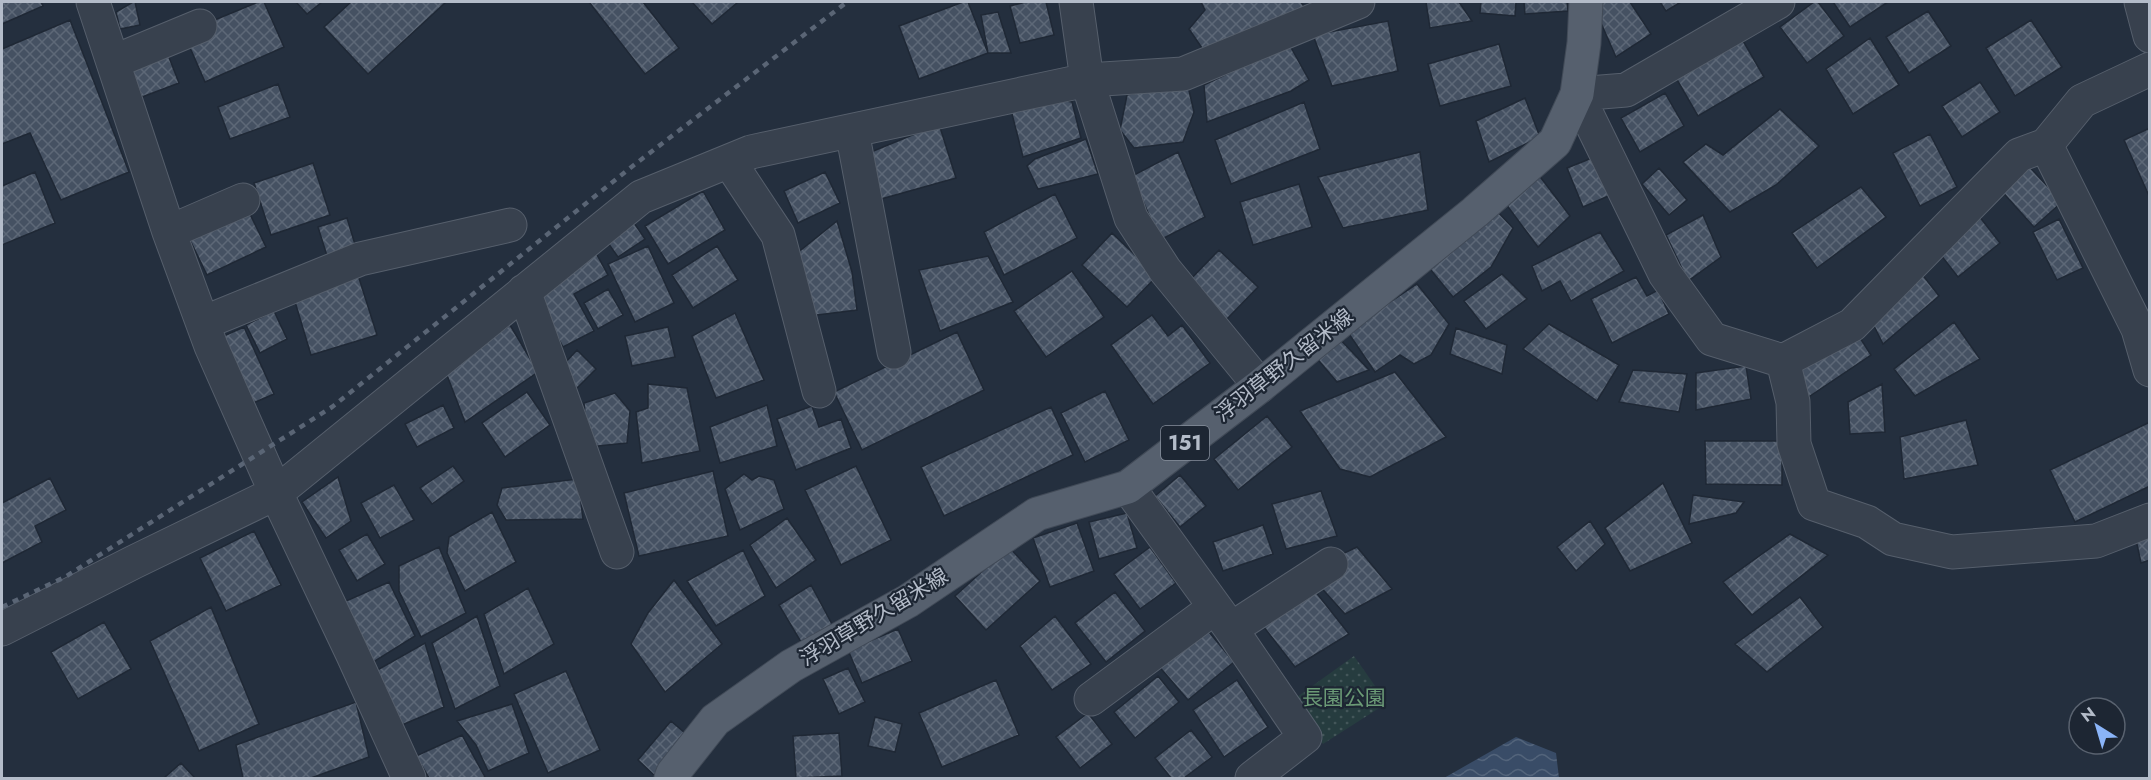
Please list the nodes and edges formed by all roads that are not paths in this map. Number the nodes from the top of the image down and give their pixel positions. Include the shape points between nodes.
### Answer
1 (93, 2) edge
2 (1076, 2) edge
3 (1358, 2) edge
4 (1586, 2) edge
5 (1778, 2) edge
6 (2141, 2) edge
7 (200, 26) dead end
8 (2150, 36) edge
9 (113, 62) junction
10 (2150, 69) edge
11 (1087, 80) junction
12 (1577, 94) junction
13 (852, 131) junction
14 (2046, 145) junction
15 (729, 161) junction
16 (243, 200) dead end
17 (510, 225) dead end
18 (170, 232) junction
19 (524, 291) junction
20 (203, 323) junction
21 (894, 352) dead end
22 (1783, 361) junction
23 (2150, 370) edge
24 (1260, 386) junction
25 (819, 391) dead end
26 (1128, 487) junction
27 (276, 494) junction
28 (2150, 520) edge
29 (617, 552) dead end
30 (1331, 564) dead end
31 (1222, 618) junction
32 (2, 629) edge
33 (1091, 699) dead end
34 (409, 778) edge
35 (671, 778) edge
36 (1252, 778) edge

1 - 9 street
2 - 11 street
3 - 11 street via 1183,74
4 - 12 main road, 浮羽草野久留米線 / 151
5 - 12 street via 1626,90
6 - 8 street
7 - 9 street
9 - 18 street
10 - 14 street via 2082,101
11 - 13 street
11 - 24 street via 1131,218 1165,270
12 - 22 street via 1665,274 1713,339
12 - 24 main road, 浮羽草野久留米線 / 151 via 1555,142
13 - 15 street via 751,152
13 - 21 street
14 - 22 street via 2019,155 1852,325
14 - 23 street via 2138,328
15 - 19 street via 640,196
15 - 25 street via 778,235
16 - 18 street
17 - 20 street via 360,259
18 - 20 street
19 - 27 street
19 - 29 street
20 - 27 street
22 - 28 street via 1792,402 1794,444 1814,504 1867,522 1893,539 1952,552 1995,549 2096,541
24 - 26 main road, 浮羽草野久留米線 / 151
26 - 31 street
26 - 35 main road, 浮羽草野久留米線 / 151 via 1037,514 908,601 792,666 715,720
27 - 32 street
27 - 34 street
30 - 31 street
31 - 33 street
31 - 36 street via 1305,737

